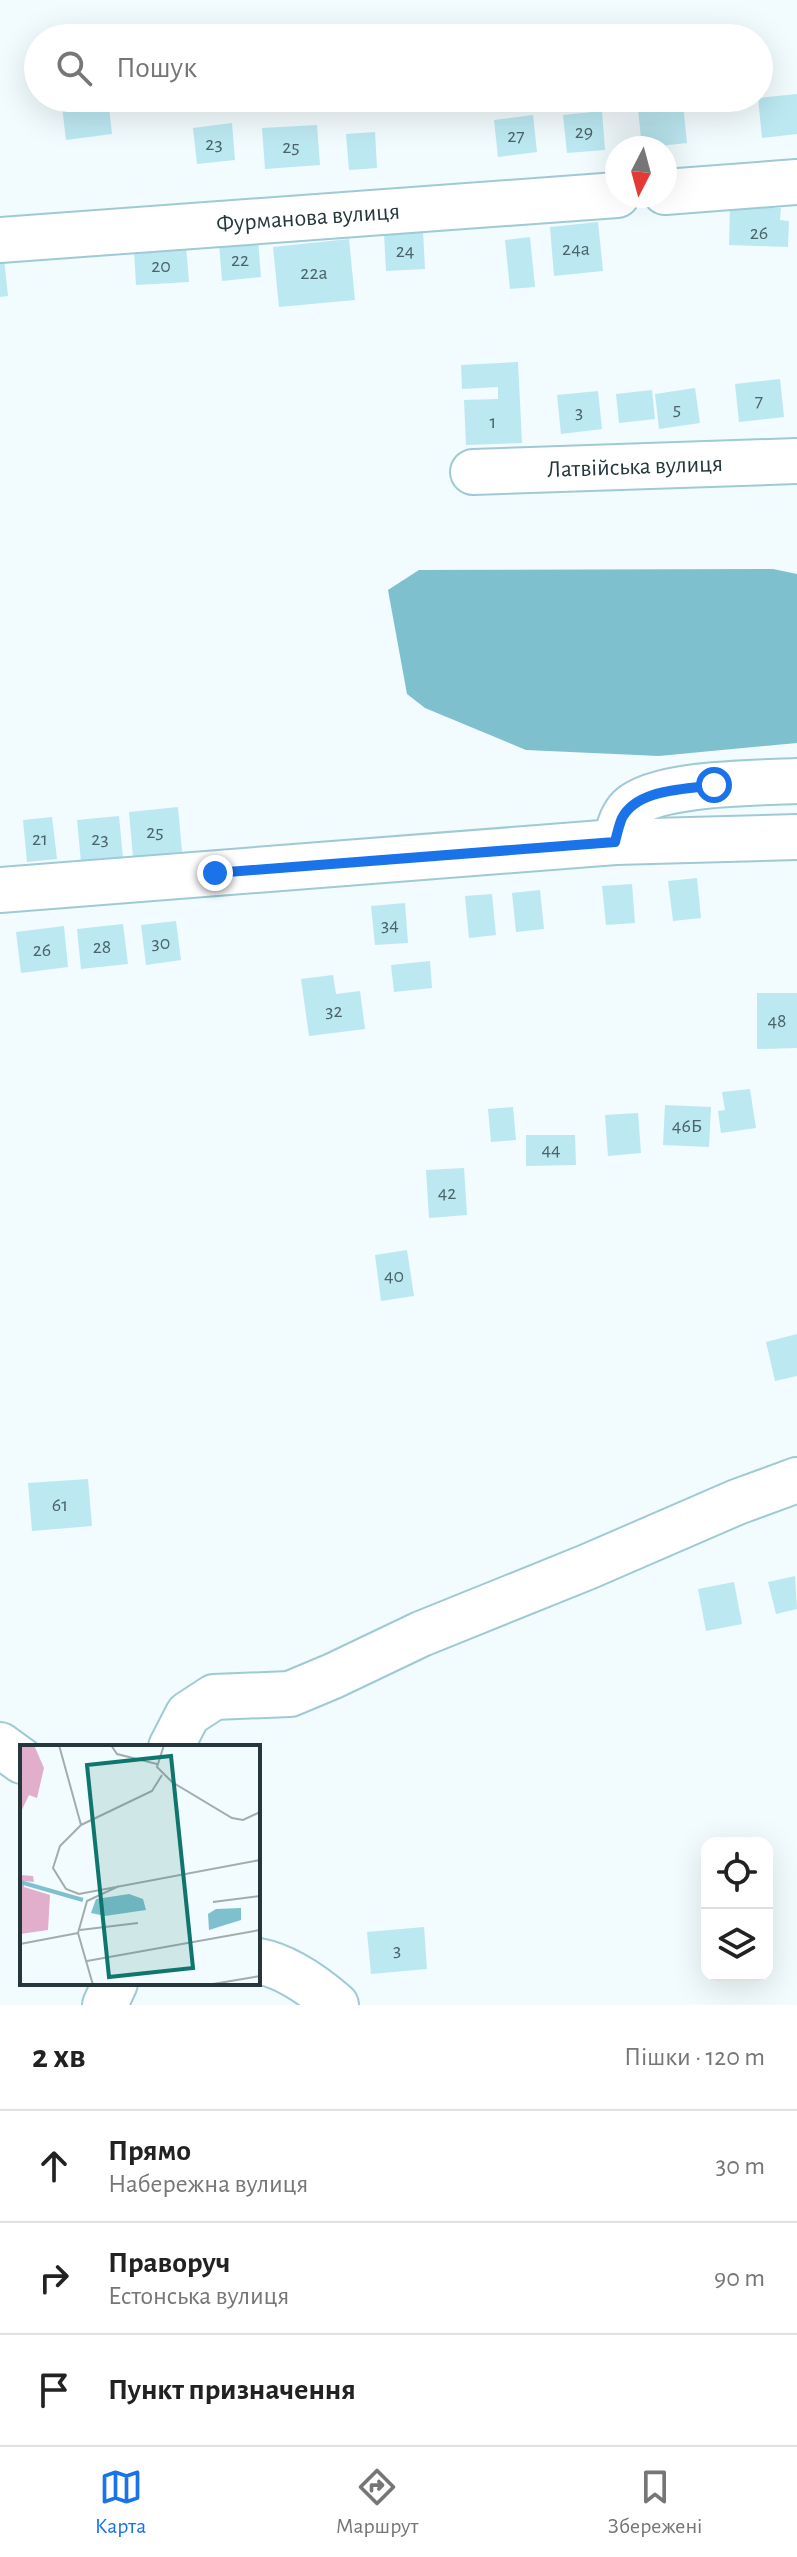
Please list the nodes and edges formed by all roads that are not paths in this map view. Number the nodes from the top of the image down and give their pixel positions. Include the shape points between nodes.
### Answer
1 (797, 182) edge
2 (677, 191) edge
3 (605, 196) edge
4 (0, 240) edge
5 (797, 461) edge
6 (473, 472) dead end
7 (797, 781) edge
8 (797, 837) edge
9 (615, 842) junction
10 (0, 890) edge
11 (797, 1480) edge
12 (0, 1745) edge
13 (172, 1745) edge
14 (20, 1760) edge
15 (260, 1961) edge
16 (114, 1985) edge
17 (105, 2005) edge
18 (336, 2005) edge

1 - 2 street
3 - 4 street, Фурманова вулиця
5 - 6 street, Латвiйська вулиця
7 - 9 street via 714,785 649,796 623,817
8 - 9 street
9 - 10 street
11 - 13 street via 421,1634 290,1694 214,1697 188,1714
12 - 14 street
15 - 18 street via 273,1963
16 - 17 street

